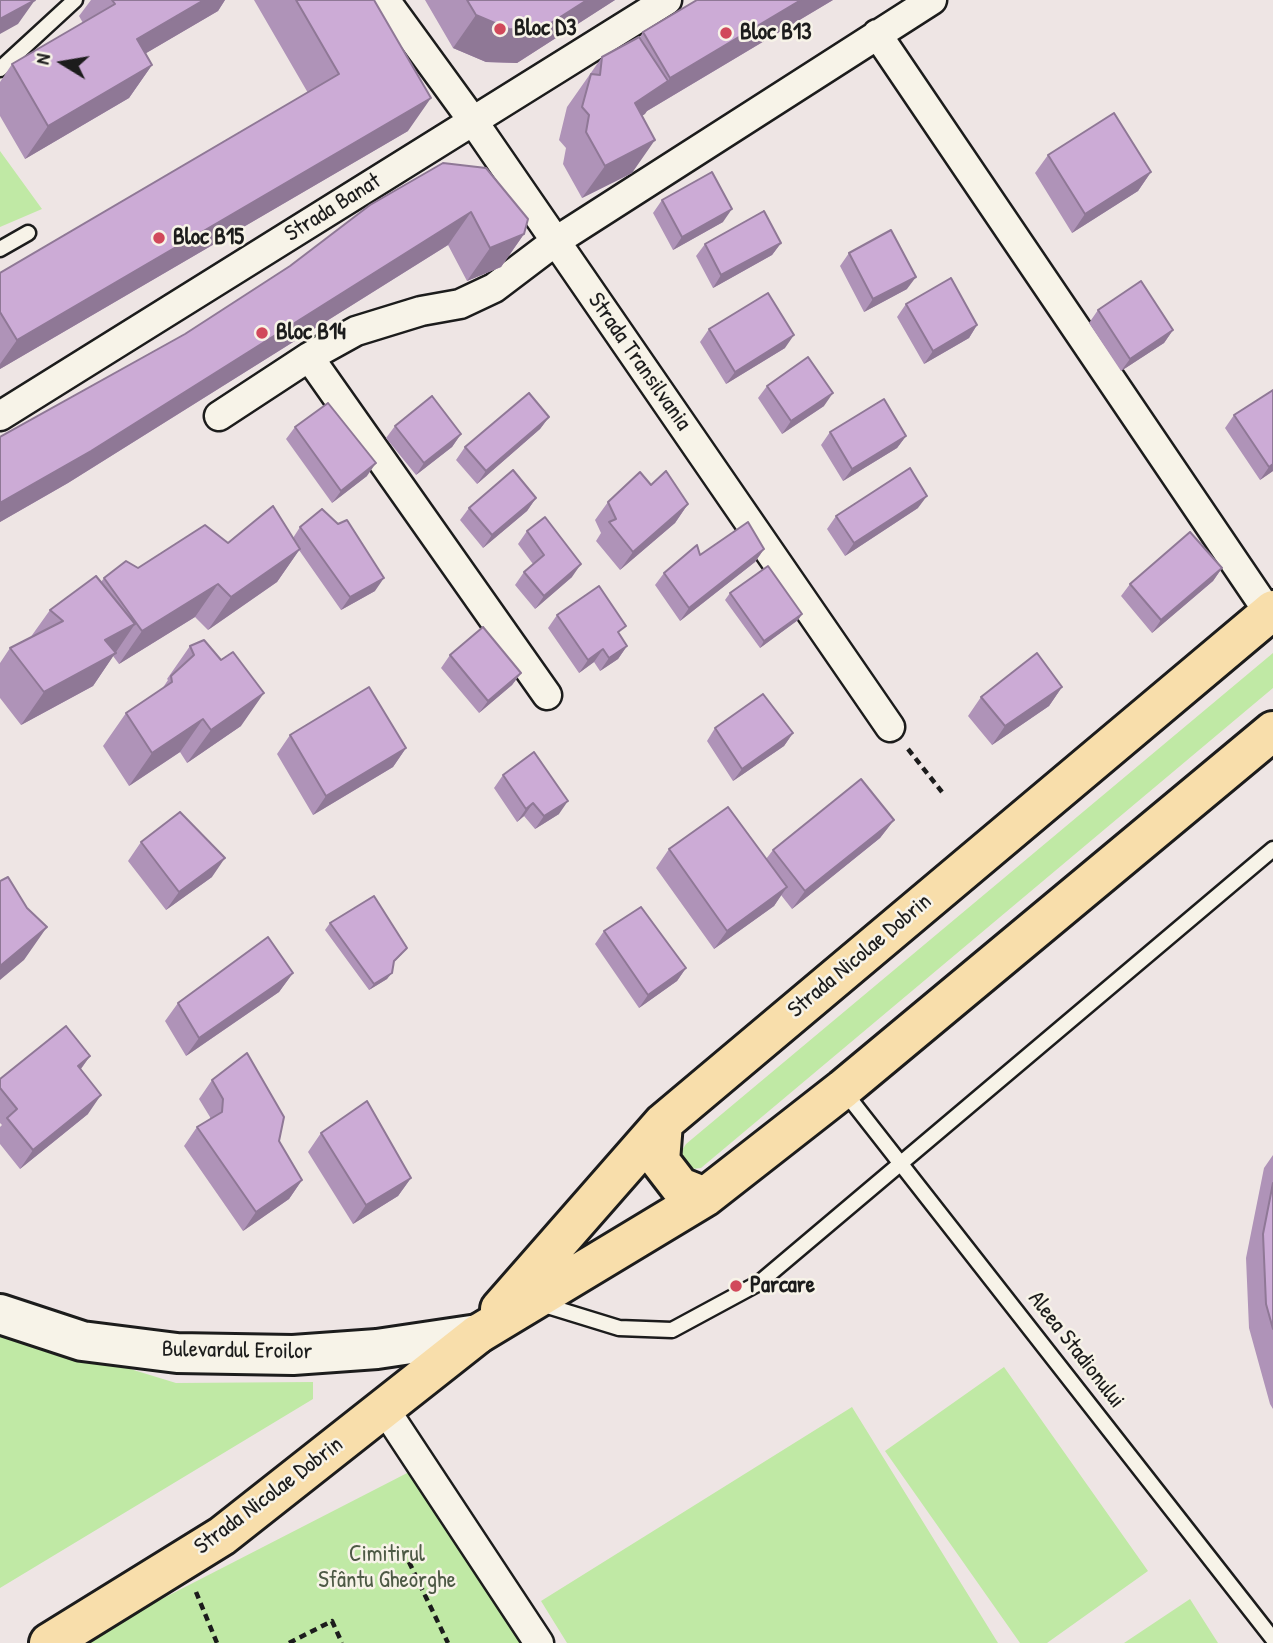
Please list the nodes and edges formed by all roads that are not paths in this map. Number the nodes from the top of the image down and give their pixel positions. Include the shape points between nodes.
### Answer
1 (75, 0) edge
2 (385, 0) edge
3 (667, 0) edge
4 (932, 0) edge
5 (877, 34) junction
6 (0, 69) edge
7 (473, 121) junction
8 (27, 233) dead end
9 (556, 241) junction
10 (0, 249) edge
11 (309, 357) junction
12 (0, 415) edge
13 (219, 416) dead end
14 (1271, 612) edge
15 (547, 695) dead end
16 (890, 727) road end
17 (1273, 731) edge
18 (1273, 849) edge
19 (843, 1089) junction
20 (663, 1122) junction
21 (901, 1163) junction
22 (705, 1197) junction
23 (533, 1301) junction
24 (0, 1314) edge
25 (478, 1334) junction
26 (384, 1408) junction
27 (1273, 1639) edge
28 (49, 1643) edge
29 (539, 1643) edge

1 - 6 lane
2 - 7 street, Strada Transilvania
3 - 7 street, Strada Banat
4 - 5 street
5 - 9 street
5 - 14 street
7 - 9 street, Strada Transilvania
7 - 12 street, Strada Banat
8 - 10 lane
9 - 11 street via 494,288 460,304 356,331
9 - 16 street, Strada Transilvania
11 - 13 street
11 - 15 street
14 - 20 main road, Strada Nicolae Dobrin
17 - 19 main road, Strada Nicolae Dobrin
18 - 21 lane
19 - 21 lane, Aleea Stadionului
19 - 22 main road, Strada Nicolae Dobrin
20 - 22 main road via 660,1161 680,1187
20 - 25 main road, Strada Nicolae Dobrin
21 - 23 lane via 759,1283 672,1330 620,1328
21 - 27 lane, Aleea Stadionului
22 - 23 main road, Strada Nicolae Dobrin
23 - 25 main road, Strada Nicolae Dobrin
24 - 25 street, Bulevardul Eroilor via 82,1341 177,1353 307,1354
25 - 26 main road, Strada Nicolae Dobrin
26 - 28 main road, Strada Nicolae Dobrin via 222,1536
26 - 29 street

